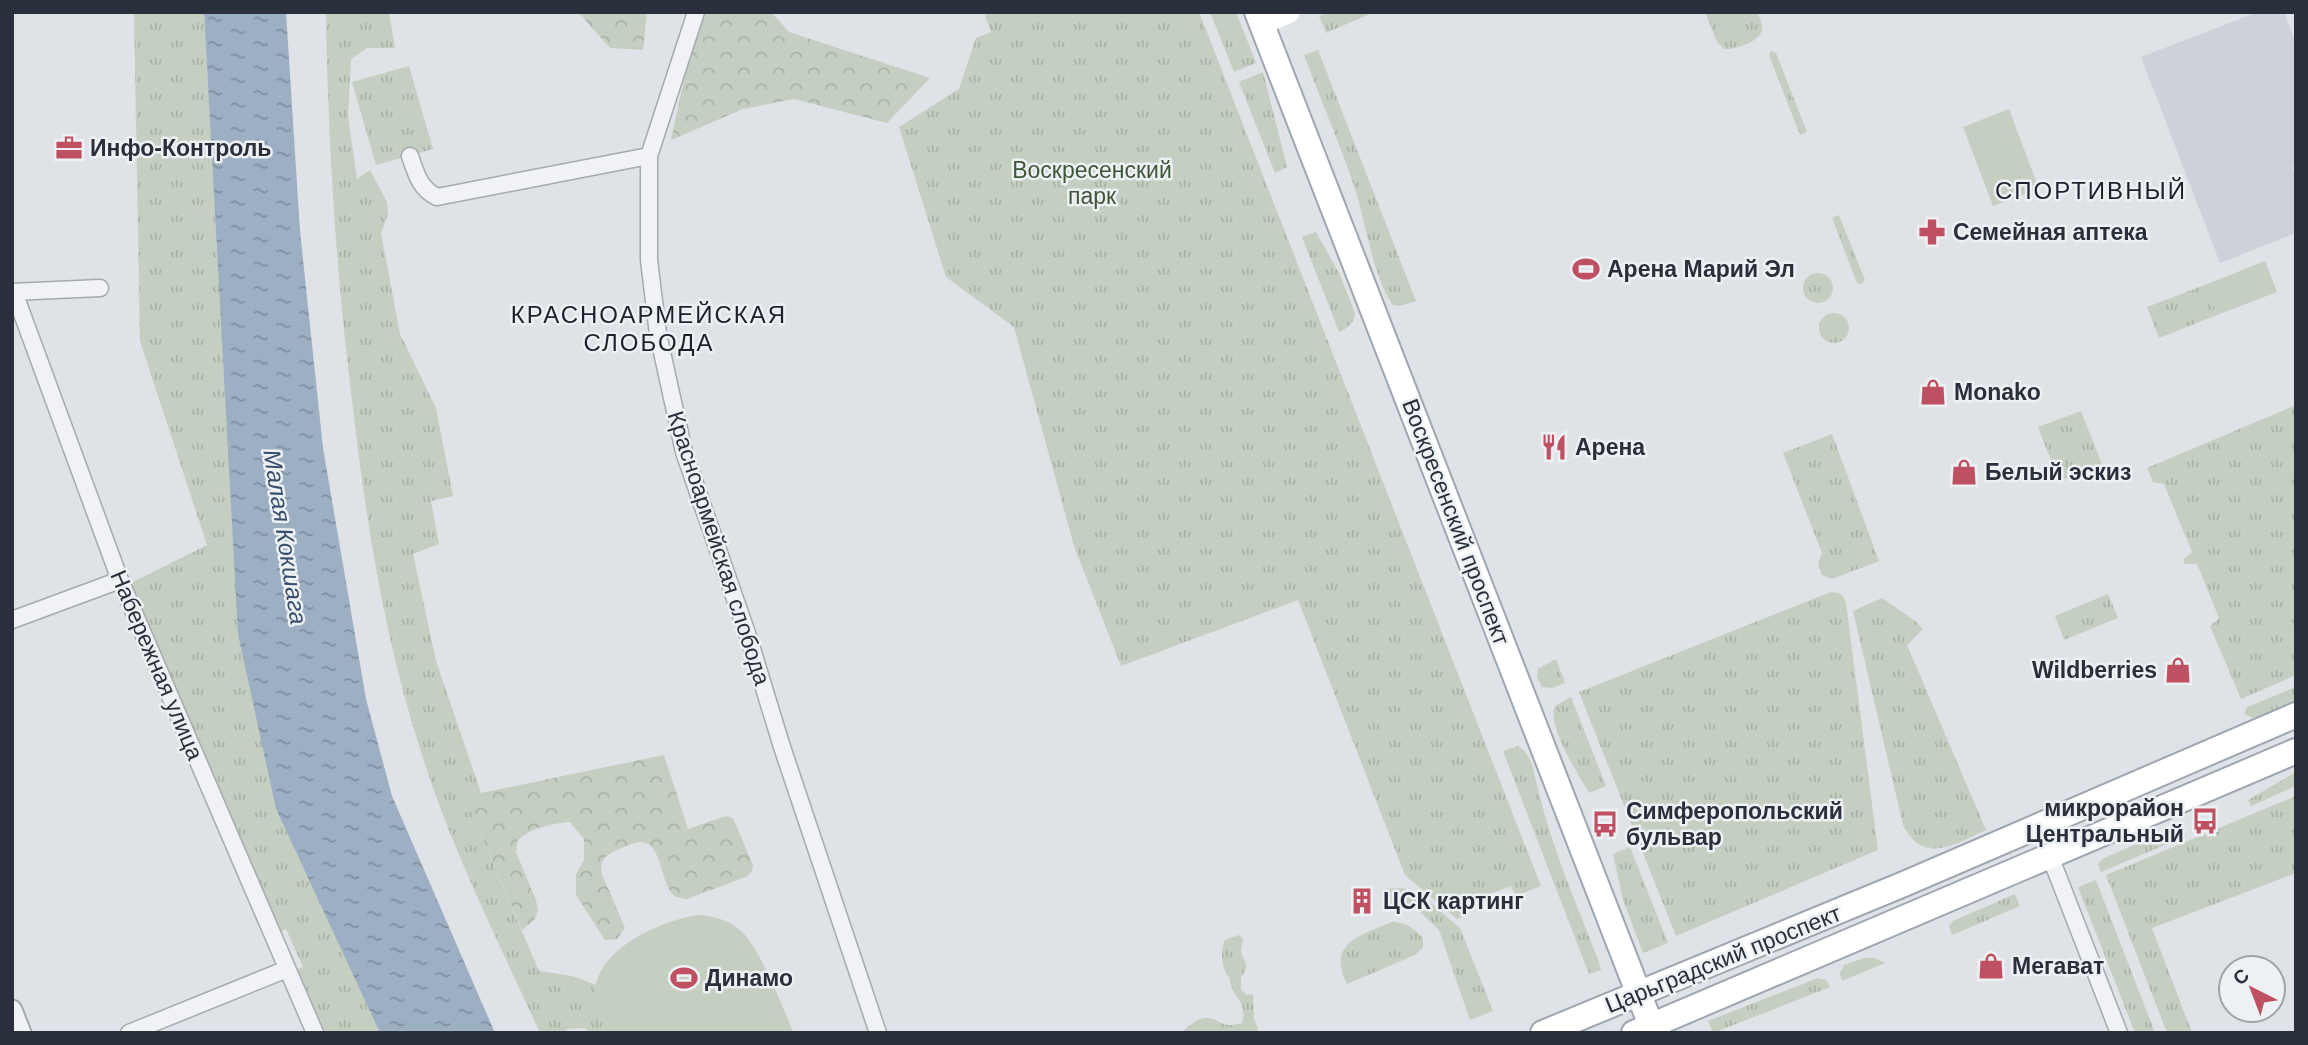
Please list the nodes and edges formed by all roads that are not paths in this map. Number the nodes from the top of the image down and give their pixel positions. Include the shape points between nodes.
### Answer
1 (696, 12) edge
2 (1288, 12) edge
3 (1260, 18) edge
4 (410, 156) dead end
5 (649, 156) junction
6 (100, 288) dead end
7 (13, 292) edge
8 (120, 580) junction
9 (12, 620) edge
10 (2296, 715) edge
11 (2296, 751) edge
12 (2050, 856) junction
13 (288, 969) junction
14 (1639, 994) junction
15 (12, 1010) edge
16 (1646, 1030) edge
17 (21, 1033) edge
18 (129, 1033) edge
19 (315, 1033) edge
20 (878, 1033) edge
21 (1542, 1033) edge
22 (2119, 1033) edge

1 - 5 street, Красноармейская слобода
2 - 3 main road
3 - 14 main road, Воскресенский проспект
4 - 5 street via 418,179 437,197
5 - 20 street, Красноармейская слобода via 649,266 658,334 684,453 750,639
6 - 7 street
7 - 8 street, Набережная улица
8 - 9 street
8 - 13 street, Набережная улица
10 - 14 main road, Царьградский проспект
11 - 12 main road, Царьградский проспект
12 - 16 main road, Царьградский проспект
12 - 22 street
13 - 18 street
13 - 19 street, Набережная улица
14 - 16 main road, Воскресенский проспект
14 - 21 main road, Царьградский проспект
15 - 17 street

